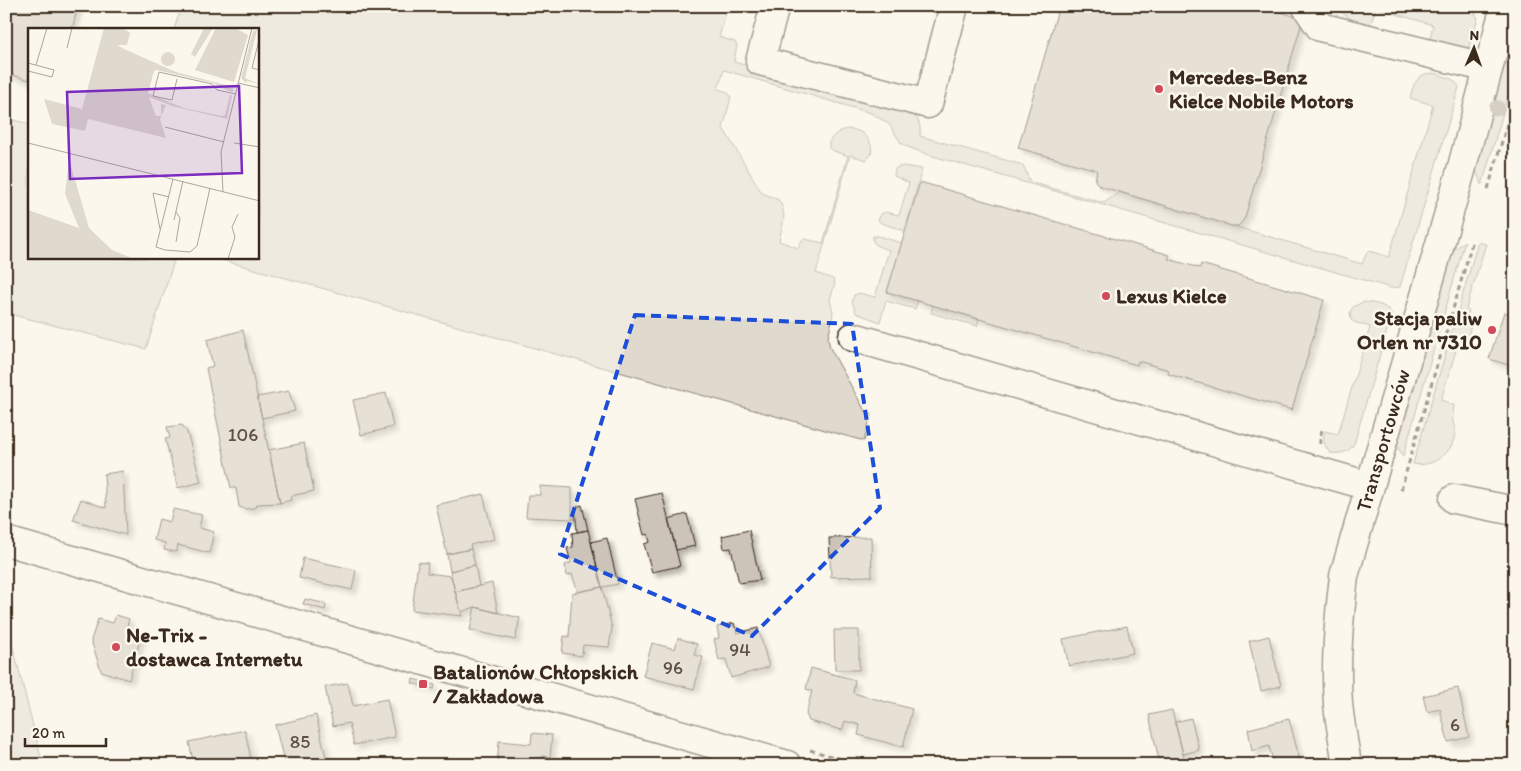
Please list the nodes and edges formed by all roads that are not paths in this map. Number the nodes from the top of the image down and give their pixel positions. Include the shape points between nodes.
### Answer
1 (775, 6) edge
2 (954, 6) edge
3 (1306, 6) edge
4 (1505, 6) edge
5 (1488, 68) junction
6 (853, 337) dead end
7 (1370, 486) junction
8 (1454, 499) dead end
9 (1515, 511) edge
10 (6, 542) edge
11 (788, 765) edge
12 (1347, 765) edge

1 - 2 street via 760,61 928,104
3 - 5 street via 1320,26
4 - 5 street, Transportowców
5 - 7 street, Transportowców
6 - 7 street
7 - 12 street, Transportowców via 1344,576 1340,614 1338,688
8 - 9 street
10 - 11 street

